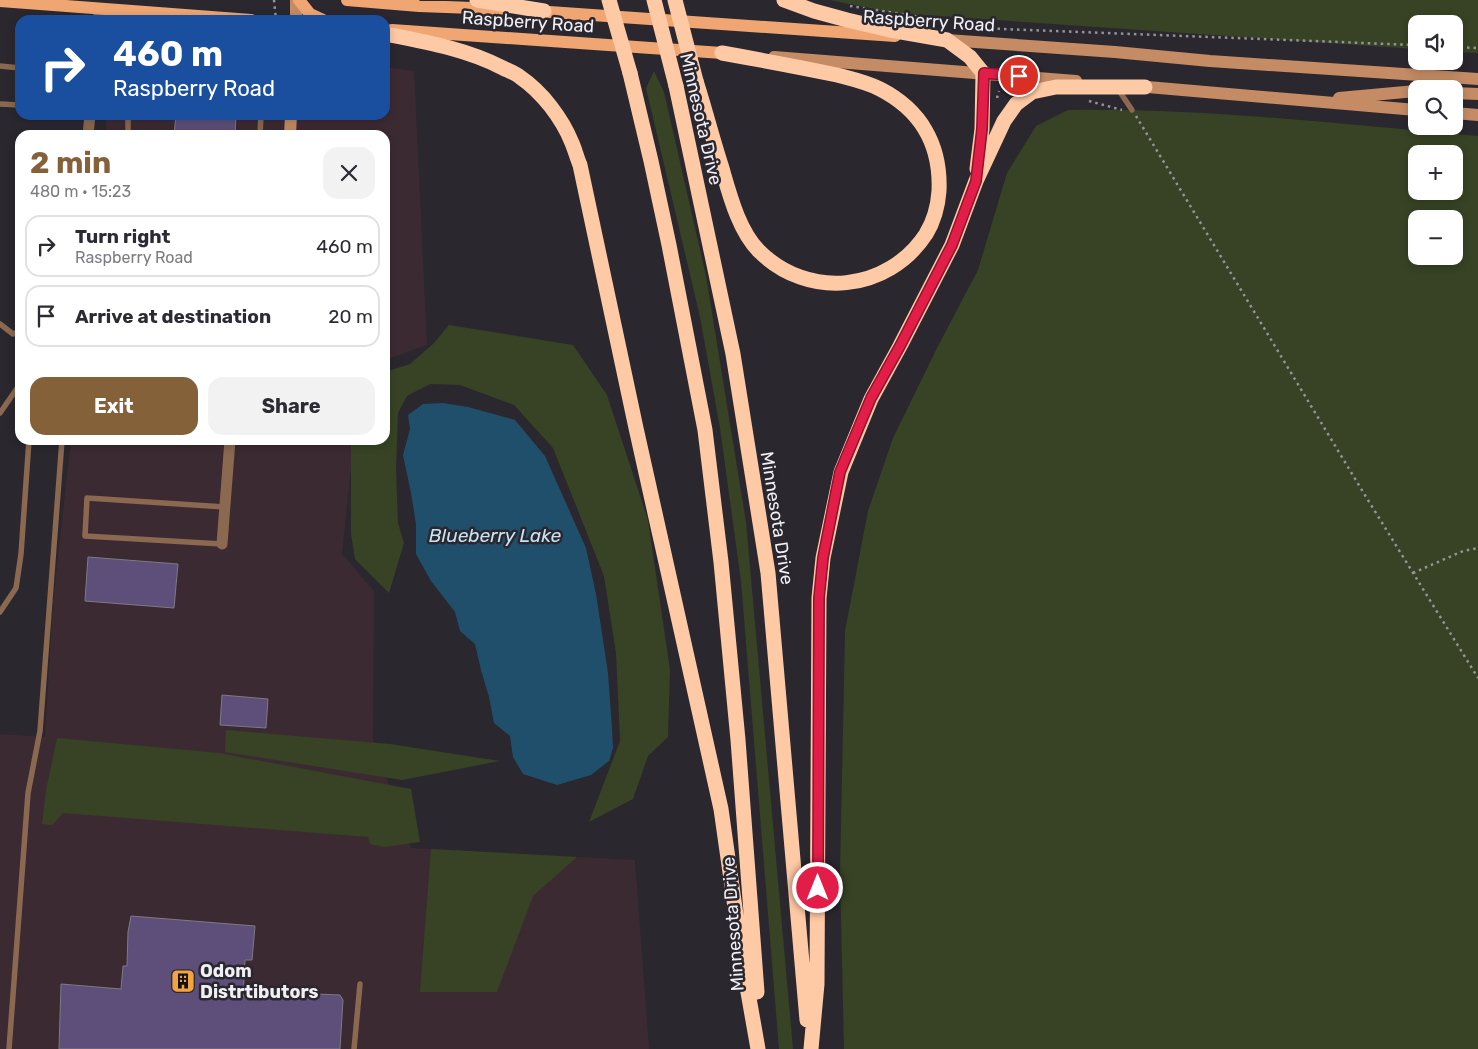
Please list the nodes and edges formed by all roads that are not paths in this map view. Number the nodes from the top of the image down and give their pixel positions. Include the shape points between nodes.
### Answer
1 (297, 0) edge
2 (347, 0) edge
3 (477, 0) edge
4 (609, 0) edge
5 (654, 0) edge
6 (675, 0) edge
7 (784, 0) edge
8 (0, 1) edge
9 (544, 11) junction
10 (99, 14) edge
11 (124, 15) edge
12 (296, 15) edge
13 (312, 15) edge
14 (390, 30) edge
15 (390, 35) edge
16 (947, 40) junction
17 (722, 53) junction
18 (0, 66) edge
19 (15, 68) edge
20 (984, 73) junction
21 (1478, 79) edge
22 (1116, 87) junction
23 (1145, 87) junction
24 (1408, 92) edge
25 (1463, 93) edge
26 (1478, 94) edge
27 (1302, 101) junction
28 (0, 104) edge
29 (15, 106) edge
30 (1408, 109) edge
31 (1133, 112) road end
32 (1463, 114) edge
33 (1478, 115) edge
34 (976, 181) junction
35 (0, 324) edge
36 (15, 333) edge
37 (15, 391) edge
38 (0, 413) edge
39 (29, 445) edge
40 (62, 445) edge
41 (230, 445) edge
42 (225, 507) junction
43 (222, 544) joint
44 (0, 612) edge
45 (360, 984) dead end
46 (9, 1049) edge
47 (354, 1049) edge
48 (759, 1049) edge
49 (810, 1049) edge

1 - 12 main road
1 - 13 main road
2 - 9 main road, Raspberry Road
3 - 9 highway
4 - 48 highway, Minnesota Drive, bridge via 651,161 705,430 738,740
5 - 49 highway, Minnesota Drive, bridge via 676,86 733,354 768,573
6 - 17 highway, bridge via 730,195 747,235 759,250 793,274 828,284 860,281 894,267 906,258 934,218 939,182 932,142 913,113 881,89 857,79
7 - 16 highway via 847,20
8 - 10 main road
9 - 16 main road, Raspberry Road
10 - 11 main road
14 - 17 main road, Raspberry Road
15 - 48 highway via 463,51 520,76 551,107 572,142 580,165 721,809 743,964
16 - 20 highway via 970,57
16 - 21 main road, Raspberry Road
17 - 20 main road, Raspberry Road
18 - 19 lane
20 - 23 main road, Raspberry Road
20 - 34 highway
22 - 23 highway
22 - 31 lane
22 - 34 highway via 1056,86 1032,92 1016,104 1004,121
23 - 27 main road, Raspberry Road
24 - 27 main road
25 - 26 main road
27 - 30 main road, Raspberry Road
28 - 29 lane
32 - 33 main road
34 - 49 highway via 952,245 871,398 840,472 828,530 819,598 817,984
35 - 36 lane
37 - 38 lane
39 - 44 lane via 22,554 16,588
40 - 46 lane via 40,730 28,793
41 - 42 street
42 - 43 street
42 - 43 lane via 88,498 87,507 85,536
45 - 47 lane

